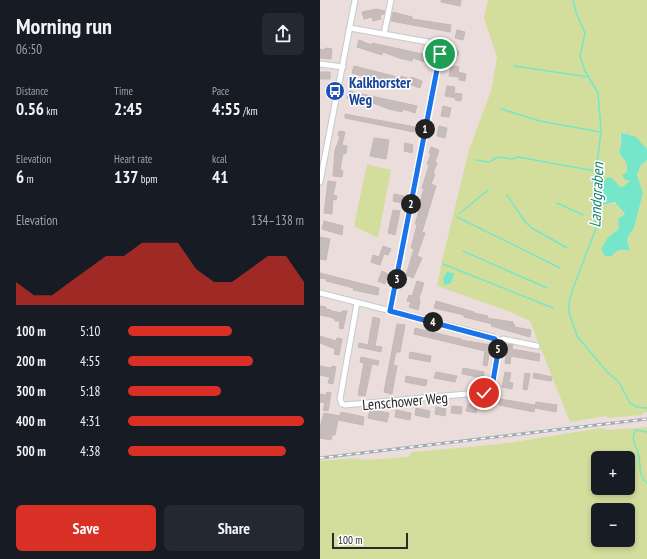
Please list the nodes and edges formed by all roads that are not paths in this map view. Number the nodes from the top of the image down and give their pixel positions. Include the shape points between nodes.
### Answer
1 (356, 0) edge
2 (391, 0) edge
3 (350, 28) junction
4 (384, 34) junction
5 (320, 64) edge
6 (342, 67) junction
7 (322, 160) edge
8 (320, 182) edge
9 (320, 293) edge
10 (357, 303) junction
11 (390, 311) junction
12 (497, 341) junction
13 (537, 346) dead end

1 - 3 street
2 - 4 street
3 - 4 street
3 - 6 street
4 - 11 street via 434,43 440,54
5 - 6 street
6 - 7 street
7 - 8 street
9 - 10 street
10 - 11 street
10 - 12 street, Lenschower Weg via 340,402 342,404 350,406 489,392 499,346
11 - 12 street via 493,337
12 - 13 street via 503,339

